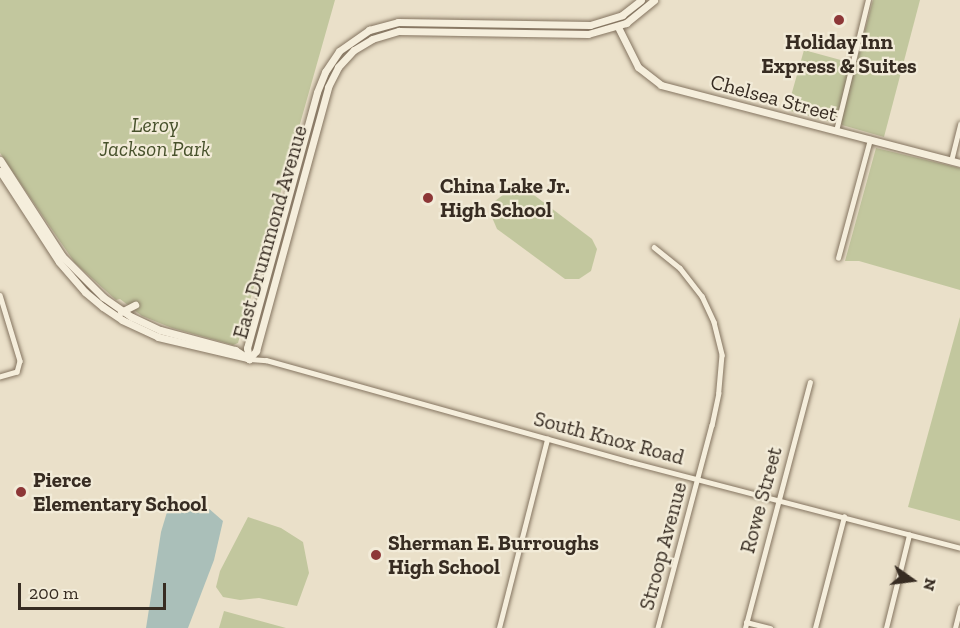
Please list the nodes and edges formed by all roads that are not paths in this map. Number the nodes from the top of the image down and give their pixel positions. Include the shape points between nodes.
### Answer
1 (642, 0) edge
2 (654, 0) edge
3 (868, 0) edge
4 (614, 18) junction
5 (618, 27) junction
6 (960, 124) edge
7 (836, 131) junction
8 (870, 139) junction
9 (0, 160) edge
10 (951, 161) junction
11 (960, 163) edge
12 (0, 171) edge
13 (654, 247) dead end
14 (838, 258) dead end
15 (70, 276) junction
16 (0, 295) edge
17 (135, 304) dead end
18 (124, 311) junction
19 (249, 359) junction
20 (0, 377) edge
21 (810, 381) dead end
22 (547, 439) junction
23 (697, 479) junction
24 (778, 500) junction
25 (844, 517) junction
26 (909, 535) junction
27 (960, 548) edge
28 (960, 608) edge
29 (746, 625) edge
30 (499, 628) edge
31 (658, 628) edge
32 (770, 628) edge
33 (815, 628) edge
34 (886, 628) edge
35 (955, 628) edge

1 - 4 street, East Drummond Avenue
2 - 5 street, East Drummond Avenue via 638,16
3 - 7 street
4 - 5 street, Chelsea Street
4 - 19 street, East Drummond Avenue via 583,25 398,22 369,30 344,47 332,59 317,92 247,348
5 - 7 street, Chelsea Street via 638,67 661,85
5 - 19 street, East Drummond Avenue via 588,34 399,31 372,39 354,50 338,67 328,87 256,351
6 - 10 street
7 - 8 street, Chelsea Street
8 - 10 street, Chelsea Street
8 - 14 street
9 - 18 street via 62,256 89,285
10 - 11 street, Chelsea Street
12 - 15 street
13 - 23 street, Stroop Avenue via 697,288 720,341 719,393
15 - 18 street via 116,311
15 - 19 street via 103,307 144,331 177,343
16 - 20 street via 20,364 17,372
17 - 18 street
18 - 19 street via 160,330 235,350
19 - 22 street, South Knox Road via 266,360
21 - 24 street, Rowe Street
22 - 23 street, South Knox Road
22 - 30 street
23 - 24 street, South Knox Road
23 - 31 street, Stroop Avenue
24 - 25 street, South Knox Road
24 - 29 street, Rowe Street
25 - 26 street, South Knox Road
25 - 33 street
26 - 27 street, South Knox Road
26 - 34 street
28 - 35 street
29 - 32 street

